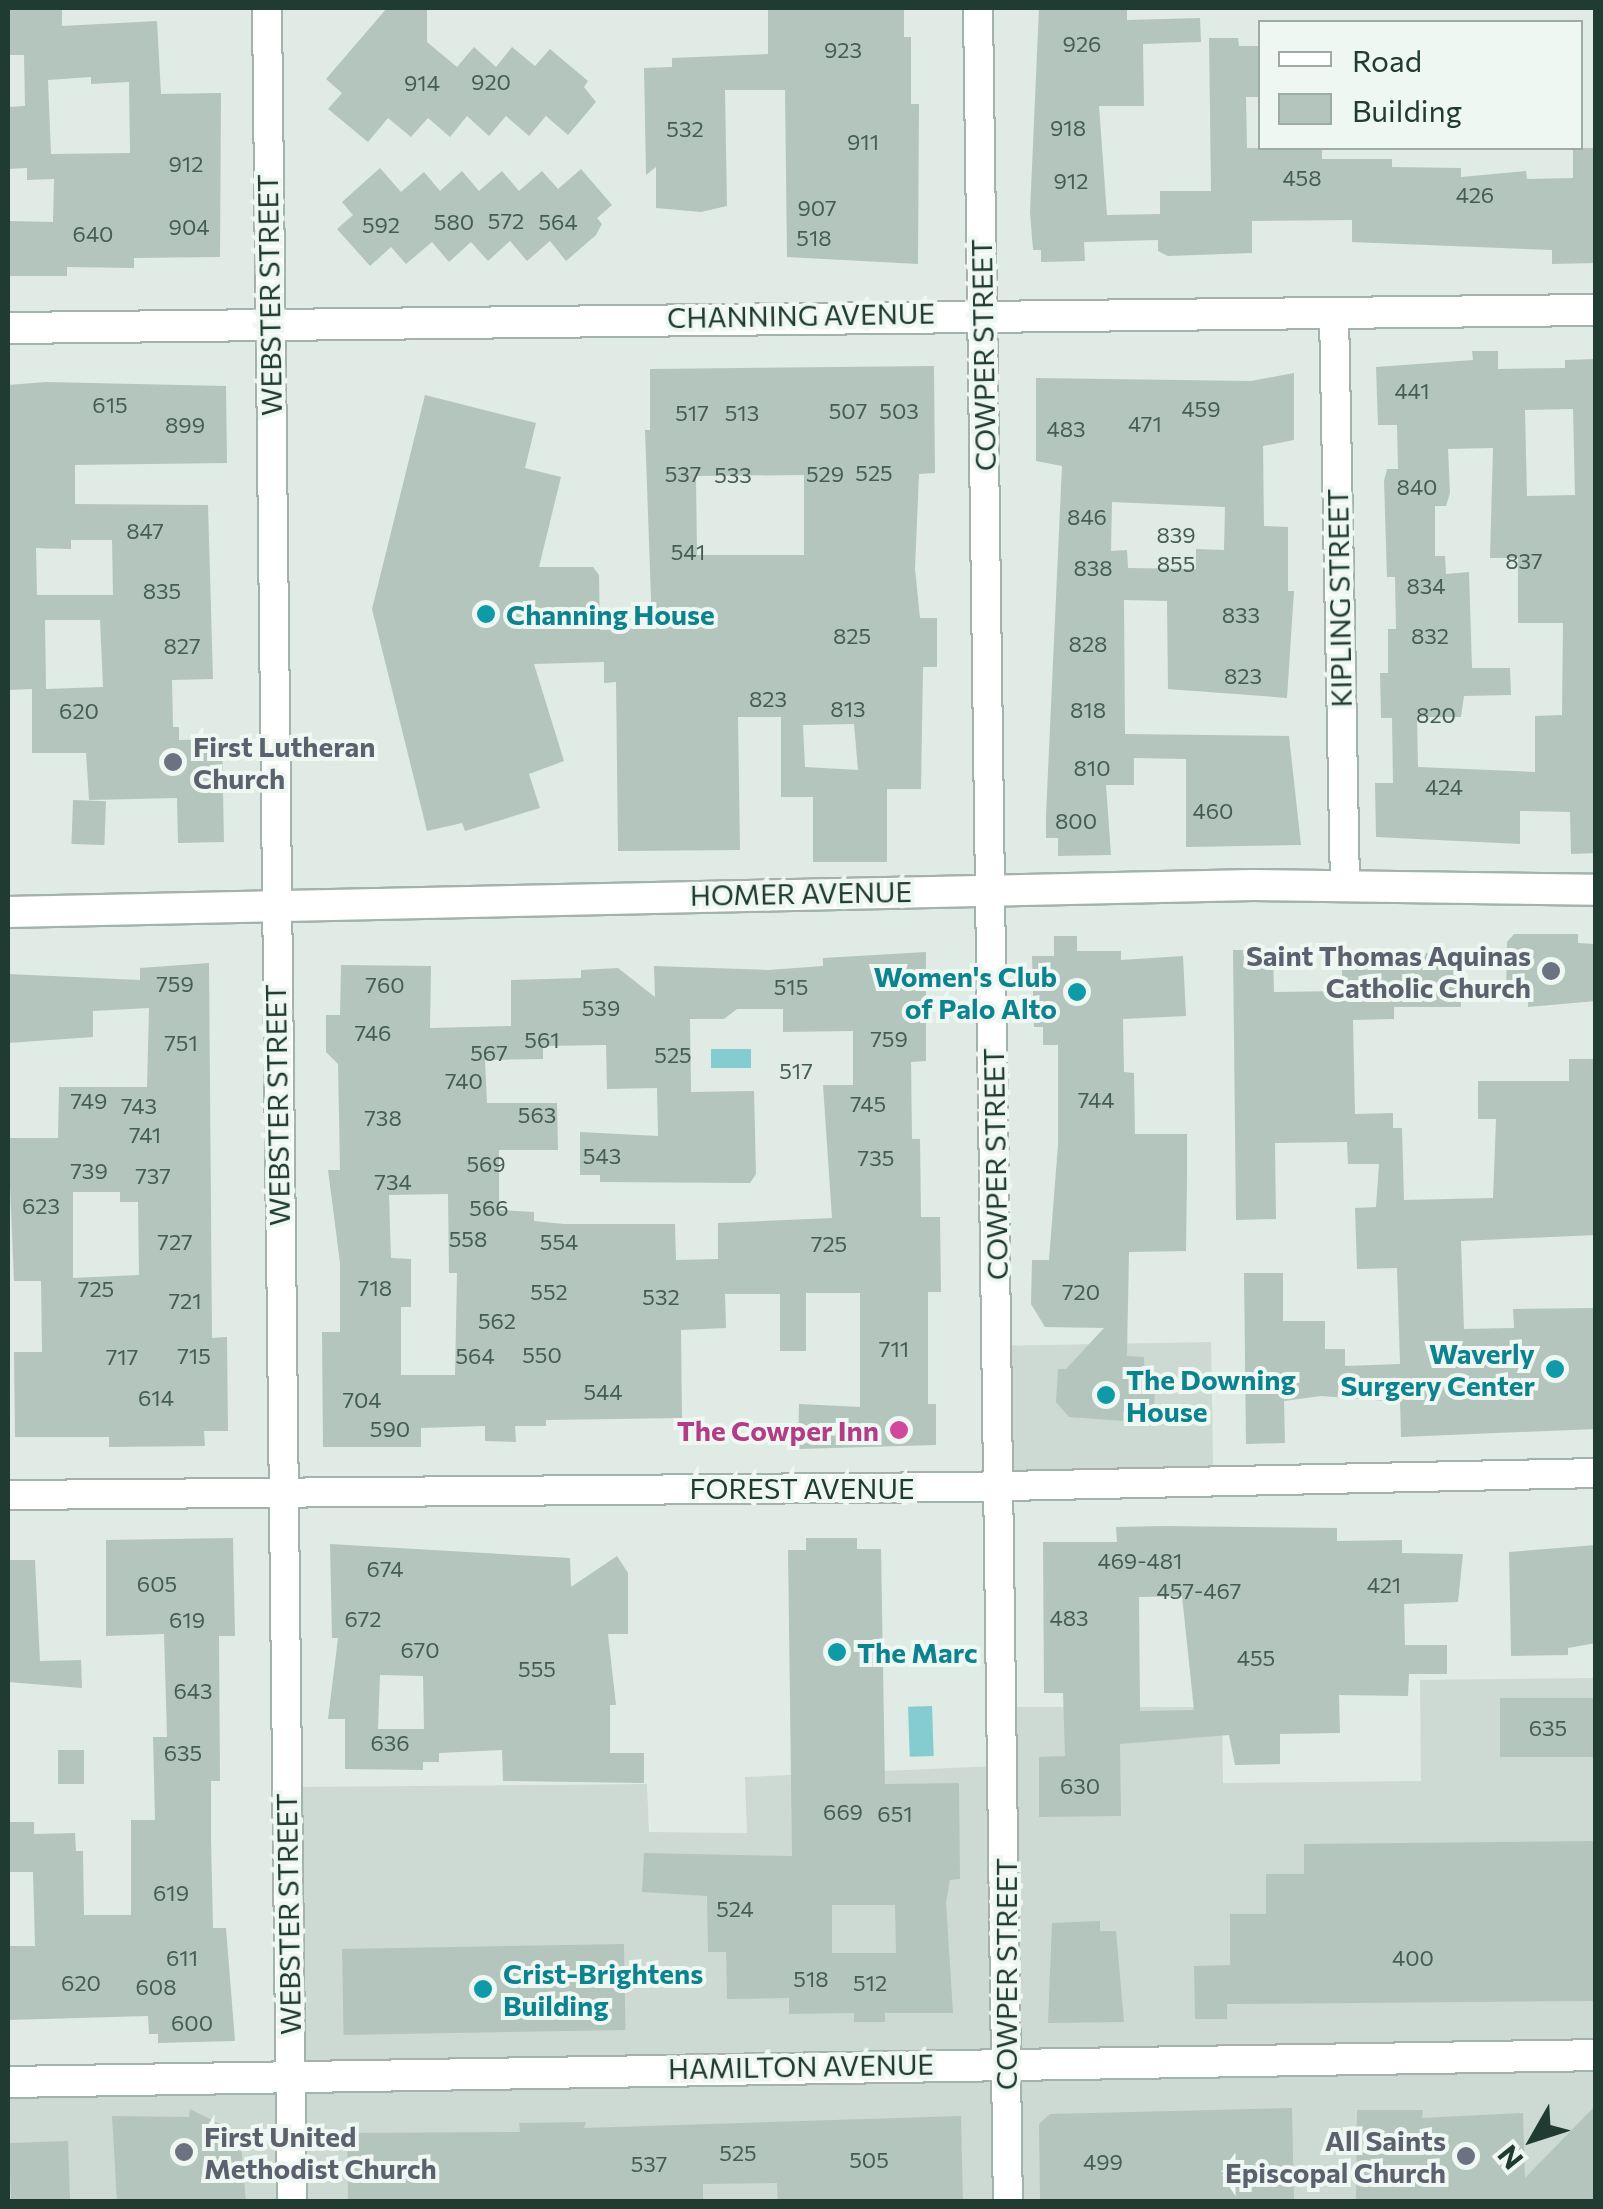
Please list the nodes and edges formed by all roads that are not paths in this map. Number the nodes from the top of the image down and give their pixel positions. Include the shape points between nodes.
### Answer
1 (266, 8) edge
2 (978, 8) edge
3 (1596, 310) edge
4 (983, 312) junction
5 (1334, 313) junction
6 (270, 324) junction
7 (8, 328) edge
8 (1345, 884) junction
9 (991, 888) junction
10 (1596, 890) edge
11 (275, 906) junction
12 (8, 912) edge
13 (1596, 1473) edge
14 (1000, 1486) junction
15 (282, 1493) junction
16 (8, 1495) edge
17 (1596, 2055) edge
18 (1006, 2063) junction
19 (290, 2078) junction
20 (8, 2082) edge
21 (292, 2202) edge
22 (1008, 2202) edge

1 - 6 street, WEBSTER STREET
2 - 4 street, COWPER STREET
3 - 5 street, CHANNING AVENUE
4 - 5 street, CHANNING AVENUE
4 - 6 street, CHANNING AVENUE
4 - 9 street, COWPER STREET
5 - 8 street, KIPLING STREET
6 - 7 street, CHANNING AVENUE
6 - 11 street, WEBSTER STREET
8 - 9 street, HOMER AVENUE
8 - 10 street, HOMER AVENUE
9 - 11 street, HOMER AVENUE
9 - 14 street, COWPER STREET
11 - 12 street, HOMER AVENUE
11 - 15 street, WEBSTER STREET
13 - 14 street, FOREST AVENUE
14 - 15 street, FOREST AVENUE
14 - 18 street, COWPER STREET
15 - 16 street, FOREST AVENUE
15 - 19 street, WEBSTER STREET
17 - 18 street, HAMILTON AVENUE
18 - 19 street, HAMILTON AVENUE
18 - 22 street, COWPER STREET
19 - 20 street, HAMILTON AVENUE
19 - 21 street, WEBSTER STREET

